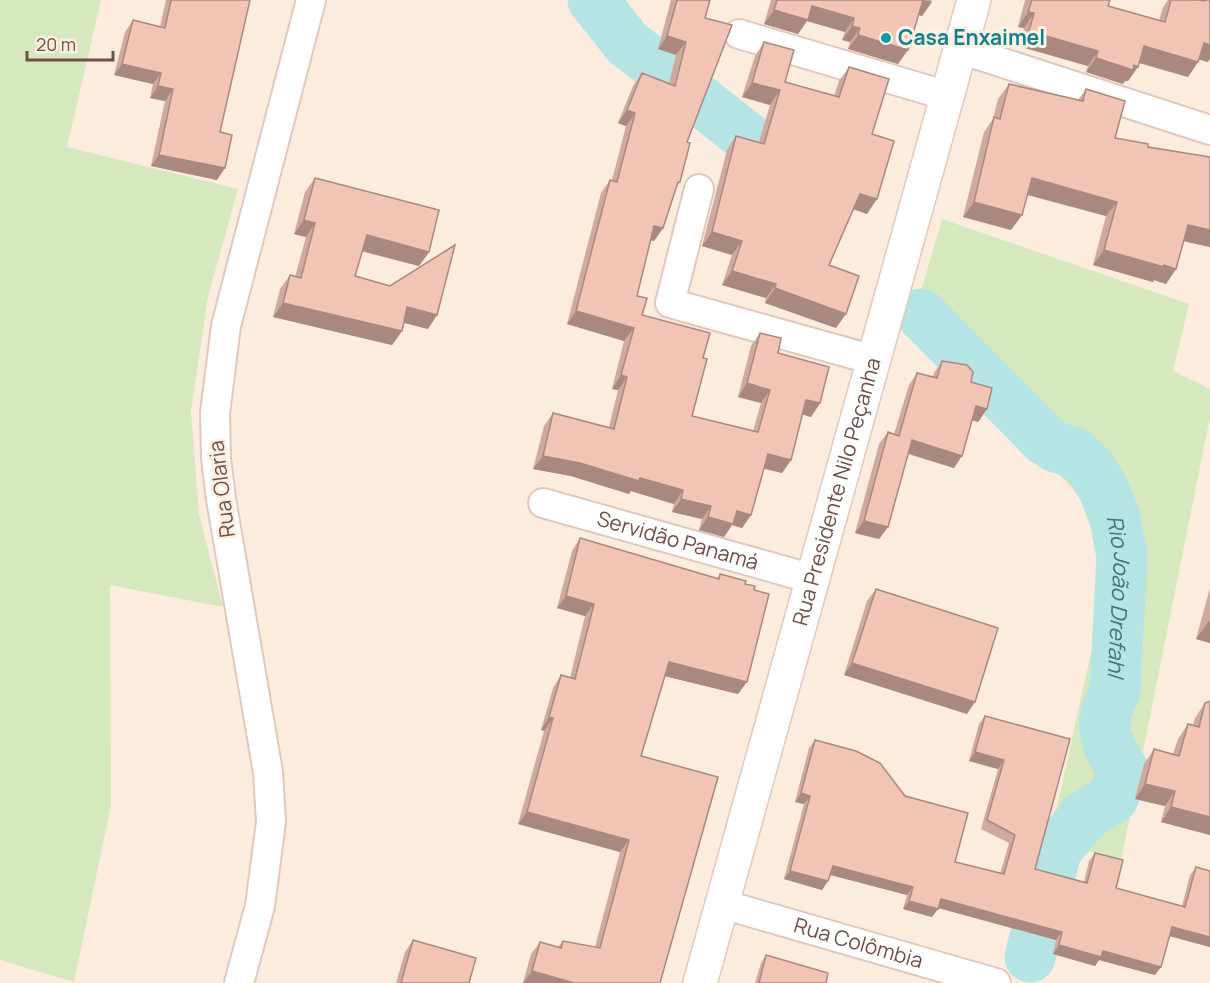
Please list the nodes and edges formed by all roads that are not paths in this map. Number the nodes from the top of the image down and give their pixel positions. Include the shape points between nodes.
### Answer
1 (311, 0) edge
2 (974, 0) edge
3 (739, 34) dead end
4 (960, 49) junction
5 (948, 96) junction
6 (1210, 130) edge
7 (699, 189) dead end
8 (874, 360) junction
9 (543, 503) dead end
10 (813, 579) junction
11 (722, 904) junction
12 (238, 983) edge
13 (700, 983) edge
14 (996, 983) edge

1 - 12 street, Rua Olaria via 226,326 215,413 221,499 268,772 271,822 260,906
2 - 4 street, Rua Presidente Nilo Peçanha
3 - 5 street
4 - 5 street, Rua Presidente Nilo Peçanha
4 - 6 street
5 - 8 street, Rua Presidente Nilo Peçanha
7 - 8 street via 670,303
8 - 10 street, Rua Presidente Nilo Peçanha
9 - 10 street, Servidão Panamá
10 - 11 street, Rua Presidente Nilo Peçanha
11 - 13 street, Rua Presidente Nilo Peçanha
11 - 14 street, Rua Colômbia

